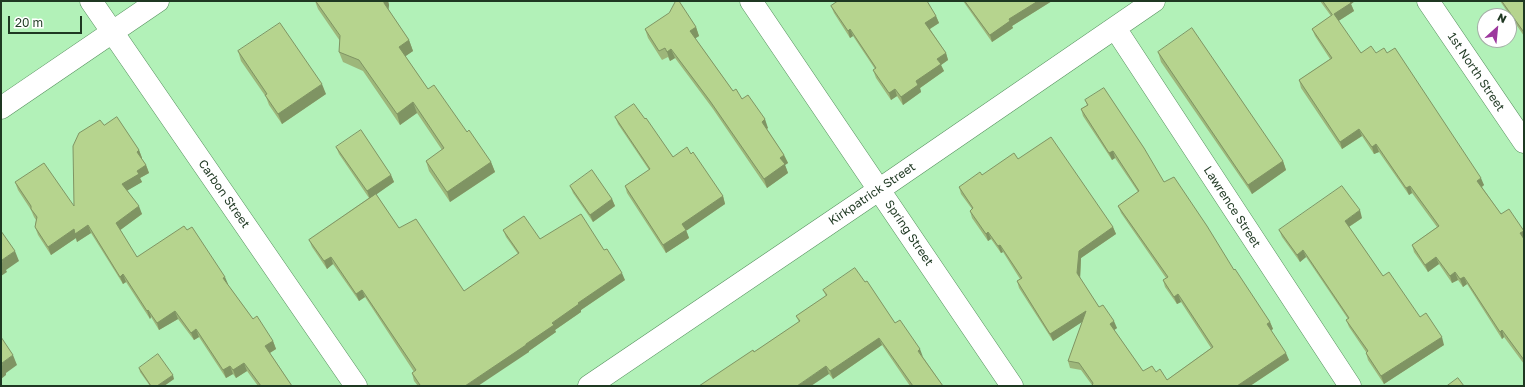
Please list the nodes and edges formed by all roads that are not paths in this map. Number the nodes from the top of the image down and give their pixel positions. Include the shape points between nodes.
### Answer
1 (91, 1) edge
2 (158, 1) edge
3 (752, 1) edge
4 (1154, 1) edge
5 (1428, 1) edge
6 (1115, 28) junction
7 (113, 32) junction
8 (1, 108) edge
9 (1524, 142) edge
10 (880, 189) junction
11 (356, 386) edge
12 (588, 386) edge
13 (1012, 386) edge
14 (1350, 386) edge

1 - 7 street, Carbon Street
2 - 7 street
3 - 10 street, Spring Street
4 - 6 street, Kirkpatrick Street
5 - 9 street, 1st North Street
6 - 10 street, Kirkpatrick Street
6 - 14 street, Lawrence Street
7 - 8 street
7 - 11 street, Carbon Street
10 - 12 street, Kirkpatrick Street
10 - 13 street, Spring Street

